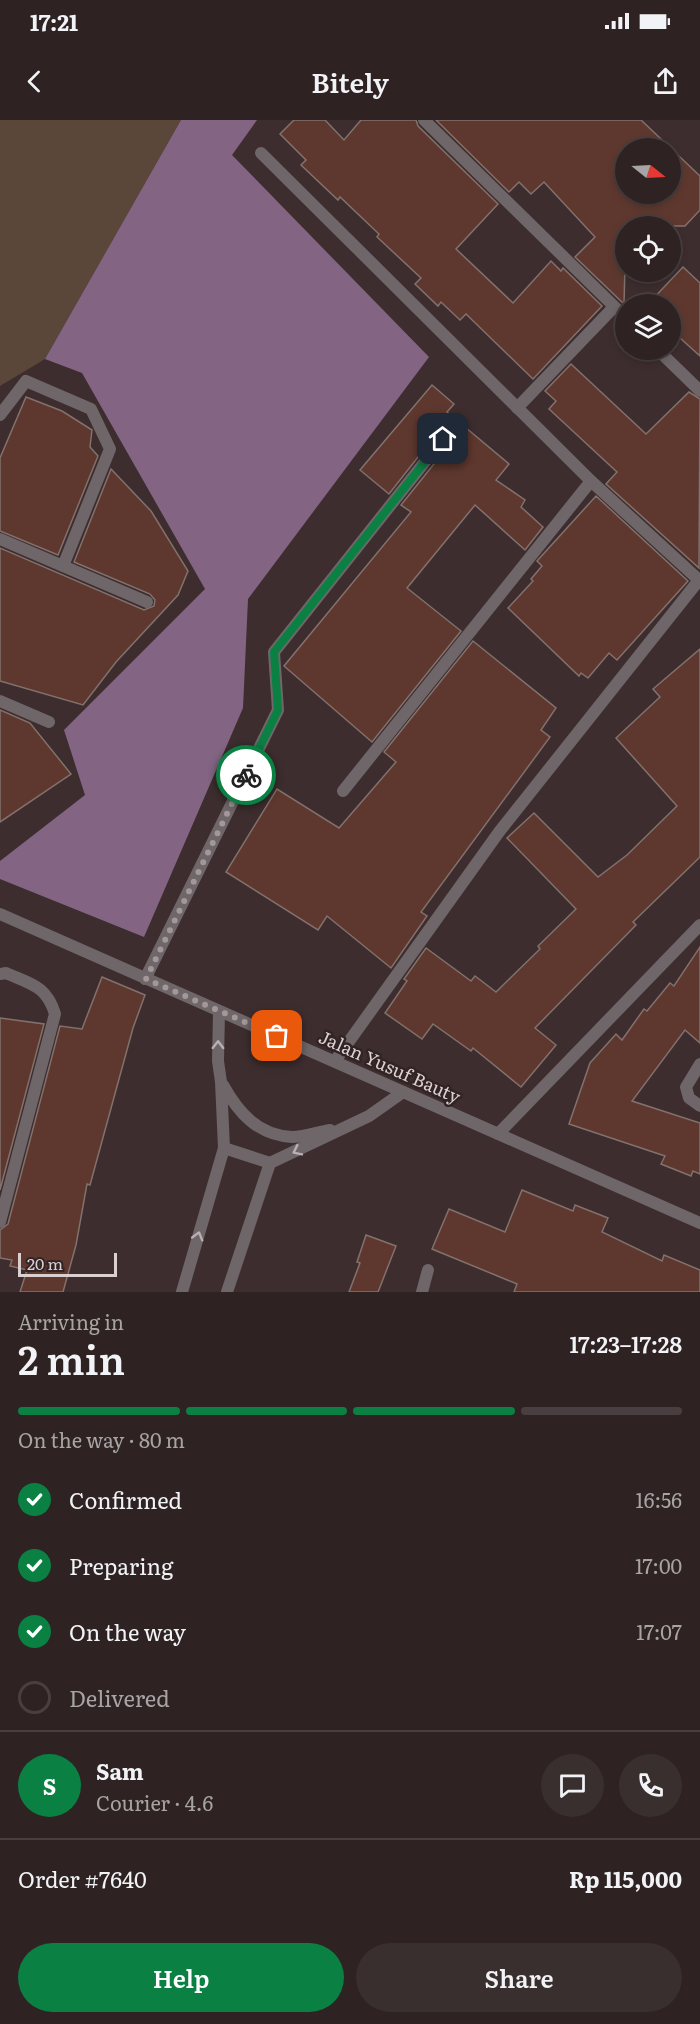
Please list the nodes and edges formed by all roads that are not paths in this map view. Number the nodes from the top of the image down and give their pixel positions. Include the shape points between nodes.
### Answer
1 (424, 120) edge
2 (261, 153) dead end
3 (614, 307) joint
4 (668, 360) edge
5 (700, 391) edge
6 (517, 408) junction
7 (0, 415) edge
8 (443, 439) dead end
9 (591, 481) junction
10 (0, 538) edge
11 (63, 566) junction
12 (700, 581) edge
13 (147, 602) dead end
14 (0, 701) edge
15 (49, 722) dead end
16 (343, 792) dead end
17 (0, 914) edge
18 (700, 925) edge
19 (0, 974) edge
20 (146, 979) junction
21 (219, 1012) junction
22 (335, 1061) junction
23 (700, 1064) edge
24 (221, 1082) junction
25 (403, 1092) junction
26 (700, 1106) edge
27 (346, 1127) junction
28 (498, 1134) junction
29 (224, 1148) junction
30 (270, 1163) junction
31 (0, 1222) edge
32 (700, 1223) edge
33 (428, 1270) dead end
34 (182, 1292) edge
35 (226, 1292) edge
36 (422, 1292) edge

1 - 3 street
2 - 6 street
3 - 6 street
4 - 5 street
6 - 9 street
7 - 11 street via 26,381 91,409 110,449
8 - 20 street via 274,652 278,710
9 - 12 street
9 - 16 street
10 - 11 street
11 - 13 street
12 - 22 street via 499,832
14 - 15 street
17 - 20 street, Jalan Yusuf Bauty
18 - 28 street
19 - 31 street via 42,989 51,1000 54,1014
20 - 21 street, Jalan Yusuf Bauty
21 - 22 street, Jalan Yusuf Bauty
24 -> 21 street
22 - 25 street, Jalan Yusuf Bauty
23 - 26 street via 686,1087 689,1098
24 - 27 street via 238,1111 260,1128 292,1137
24 - 29 street
25 - 27 street
25 - 28 street, Jalan Yusuf Bauty
27 -> 30 street
28 - 32 street, Jalan Yusuf Bauty
29 - 30 street
34 -> 29 street
30 - 35 street
33 - 36 street

